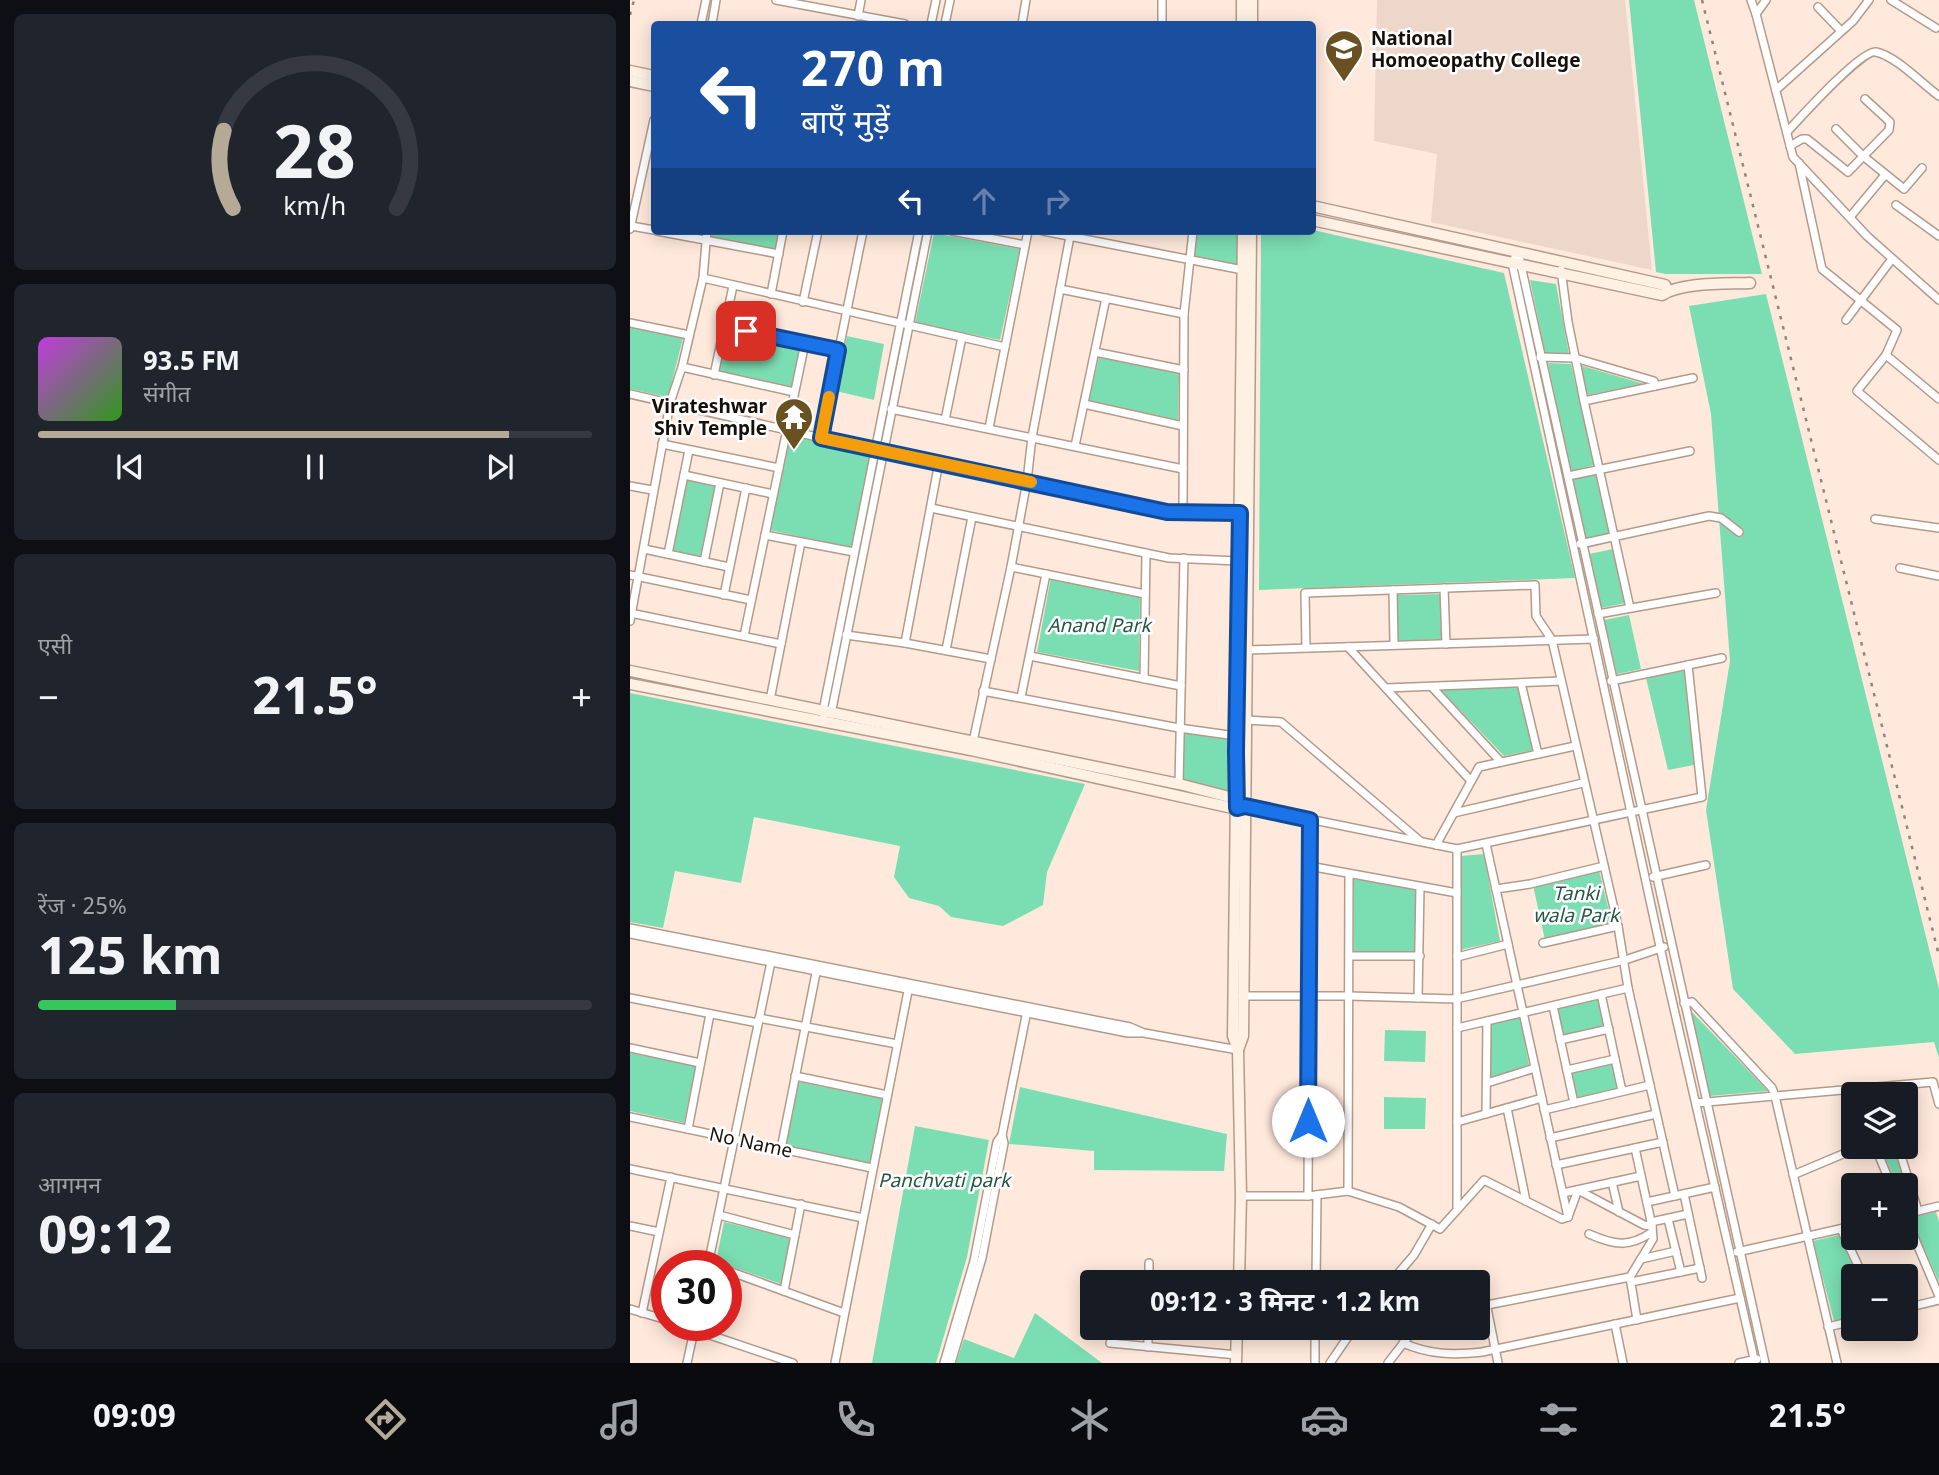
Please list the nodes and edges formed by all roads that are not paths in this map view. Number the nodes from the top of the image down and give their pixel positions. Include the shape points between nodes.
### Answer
1 (706, 0) edge
2 (716, 0) edge
3 (776, 0) edge
4 (861, 0) edge
5 (936, 0) edge
6 (950, 0) edge
7 (1026, 0) edge
8 (1162, 0) edge
9 (1242, 0) edge
10 (1252, 0) edge
11 (1751, 0) edge
12 (1766, 0) edge
13 (1869, 0) edge
14 (1891, 0) edge
15 (786, 1) edge
16 (1818, 7) dead end
17 (1756, 14) junction
18 (858, 16) junction
19 (702, 21) edge
20 (712, 21) edge
21 (887, 21) edge
22 (932, 21) edge
23 (946, 21) edge
24 (1022, 21) edge
25 (1162, 21) edge
26 (1242, 21) edge
27 (1252, 21) edge
28 (1936, 28) dead end
29 (1841, 31) junction
30 (630, 71) edge
31 (651, 75) edge
32 (630, 82) edge
33 (651, 86) edge
34 (1776, 90) junction
35 (1938, 94) edge
36 (1865, 99) dead end
37 (1836, 129) dead end
38 (1787, 132) junction
39 (651, 133) edge
40 (1790, 146) junction
41 (646, 155) junction
42 (651, 156) edge
43 (1863, 156) junction
44 (1799, 163) junction
45 (1922, 168) dead end
46 (1885, 175) junction
47 (1896, 205) dead end
48 (1316, 207) edge
49 (1850, 217) junction
50 (1316, 221) edge
51 (630, 227) edge
52 (651, 230) edge
53 (707, 235) edge
54 (782, 235) edge
55 (817, 235) edge
56 (862, 235) edge
57 (918, 235) edge
58 (927, 235) edge
59 (973, 235) edge
60 (1027, 235) edge
61 (1071, 235) edge
62 (1076, 235) edge
63 (1192, 235) edge
64 (1243, 235) edge
65 (1251, 235) edge
66 (1939, 236) edge
67 (1025, 245) junction
68 (1518, 252) junction
69 (779, 254) junction
70 (1188, 259) junction
71 (1892, 259) junction
72 (1517, 265) junction
73 (1561, 268) junction
74 (1243, 270) junction
75 (703, 278) junction
76 (1750, 283) dead end
77 (733, 286) junction
78 (1060, 289) junction
79 (771, 294) junction
80 (1106, 298) junction
81 (1861, 300) junction
82 (1939, 300) edge
83 (803, 302) junction
84 (847, 312) junction
85 (1184, 314) junction
86 (1846, 320) dead end
87 (630, 323) edge
88 (904, 324) junction
89 (724, 327) junction
90 (689, 335) junction
91 (962, 337) junction
92 (805, 343) junction
93 (1005, 347) junction
94 (838, 350) junction
95 (1095, 352) junction
96 (1886, 355) junction
97 (1533, 357) junction
98 (1542, 357) junction
99 (1575, 358) junction
100 (682, 367) junction
101 (1184, 370) junction
102 (714, 375) junction
103 (1693, 378) dead end
104 (1655, 386) junction
105 (794, 392) junction
106 (630, 394) edge
107 (1939, 399) edge
108 (1584, 401) junction
109 (670, 403) junction
110 (1084, 404) junction
111 (891, 409) junction
112 (945, 419) junction
113 (1183, 426) junction
114 (989, 428) junction
115 (786, 430) junction
116 (1032, 437) junction
117 (821, 438) junction
118 (662, 444) junction
119 (1075, 446) junction
120 (689, 450) junction
121 (874, 450) junction
122 (1690, 451) dead end
123 (884, 452) junction
124 (1939, 460) edge
125 (939, 462) junction
126 (779, 468) junction
127 (1183, 469) junction
128 (1598, 470) junction
129 (684, 475) junction
130 (1568, 476) junction
131 (1027, 481) junction
132 (720, 483) junction
133 (630, 486) edge
134 (746, 488) junction
135 (653, 490) junction
136 (876, 491) junction
137 (773, 494) junction
138 (864, 503) junction
139 (931, 508) junction
140 (1183, 512) junction
141 (1240, 513) junction
142 (972, 517) junction
143 (1875, 519) dead end
144 (1018, 526) junction
145 (1939, 528) edge
146 (1739, 532) dead end
147 (765, 535) junction
148 (1613, 537) junction
149 (801, 542) junction
150 (1578, 544) junction
151 (644, 549) junction
152 (854, 552) junction
153 (1146, 553) junction
154 (668, 554) junction
155 (1184, 558) junction
156 (1239, 561) junction
157 (704, 562) junction
158 (729, 567) junction
159 (1012, 567) junction
160 (1900, 568) dead end
161 (1046, 574) junction
162 (634, 575) edge
163 (1939, 576) edge
164 (1444, 589) junction
165 (1393, 590) junction
166 (1716, 593) dead end
167 (1145, 594) junction
168 (723, 595) junction
169 (751, 600) junction
170 (1630, 608) junction
171 (1598, 614) junction
172 (630, 615) edge
173 (846, 635) junction
174 (744, 636) junction
175 (1594, 639) junction
176 (1552, 640) junction
177 (905, 643) junction
178 (781, 644) junction
179 (1446, 644) junction
180 (1394, 645) junction
181 (1348, 647) junction
182 (1306, 648) junction
183 (946, 650) junction
184 (1246, 650) junction
185 (1030, 656) junction
186 (1722, 657) dead end
187 (991, 659) junction
188 (1688, 665) junction
189 (630, 671) edge
190 (1144, 679) junction
191 (1561, 681) junction
192 (1613, 681) junction
193 (1521, 683) junction
194 (1604, 683) junction
195 (630, 684) edge
196 (1181, 686) junction
197 (1432, 687) junction
198 (1386, 688) junction
199 (984, 691) junction
200 (1021, 697) junction
201 (770, 700) junction
202 (827, 715) junction
203 (1246, 720) junction
204 (1179, 728) junction
205 (1236, 736) junction
206 (972, 746) junction
207 (1575, 746) junction
208 (1538, 754) junction
209 (1501, 762) junction
210 (1471, 781) junction
211 (1583, 783) junction
212 (1180, 784) junction
213 (1240, 805) junction
214 (1642, 811) junction
215 (1454, 813) junction
216 (1632, 813) junction
217 (1310, 820) junction
218 (1594, 821) junction
219 (1420, 842) junction
220 (1486, 844) junction
221 (1436, 845) junction
222 (1457, 849) junction
223 (1706, 865) dead end
224 (1309, 866) junction
225 (1604, 866) junction
226 (1349, 874) junction
227 (1656, 876) junction
228 (1646, 879) junction
229 (1420, 887) junction
230 (1496, 889) junction
231 (1457, 893) junction
232 (1618, 926) junction
233 (630, 928) edge
234 (630, 934) edge
235 (1543, 943) dead end
236 (1507, 944) junction
237 (1672, 946) junction
238 (1661, 948) junction
239 (1349, 956) junction
240 (1420, 956) junction
241 (1457, 957) junction
242 (1625, 960) junction
243 (771, 962) junction
244 (817, 968) junction
245 (1516, 985) junction
246 (909, 986) junction
247 (1628, 988) junction
248 (1601, 994) junction
249 (1309, 995) junction
250 (1349, 996) junction
251 (1238, 997) junction
252 (630, 998) edge
253 (1418, 998) junction
254 (1456, 999) junction
255 (1684, 1003) junction
256 (1553, 1006) junction
257 (1027, 1010) junction
258 (1523, 1013) junction
259 (710, 1014) junction
260 (759, 1020) junction
261 (1487, 1021) junction
262 (805, 1026) junction
263 (1457, 1028) junction
264 (1609, 1029) junction
265 (1560, 1040) junction
266 (897, 1044) junction
267 (630, 1048) edge
268 (1238, 1050) junction
269 (1615, 1059) junction
270 (700, 1063) junction
271 (1535, 1068) junction
272 (1567, 1070) junction
273 (795, 1076) junction
274 (1487, 1083) junction
275 (1918, 1084) edge
276 (1650, 1085) junction
277 (1622, 1091) junction
278 (1841, 1093) edge
279 (887, 1095) junction
280 (1775, 1096) junction
281 (1542, 1098) junction
282 (1707, 1102) junction
283 (1574, 1103) junction
284 (1696, 1103) junction
285 (1939, 1104) edge
286 (1507, 1108) junction
287 (1544, 1110) junction
288 (1486, 1114) junction
289 (1656, 1114) junction
290 (630, 1116) edge
291 (1457, 1122) junction
292 (688, 1129) junction
293 (1002, 1135) junction
294 (1550, 1138) junction
295 (734, 1139) junction
296 (1663, 1142) junction
297 (1635, 1148) junction
298 (781, 1149) junction
299 (1841, 1155) edge
300 (1556, 1166) junction
301 (872, 1168) junction
302 (630, 1169) edge
303 (1793, 1175) junction
304 (1641, 1176) junction
305 (670, 1177) junction
306 (1612, 1182) junction
307 (724, 1187) junction
308 (1714, 1187) junction
309 (1578, 1190) junction
310 (1348, 1191) junction
311 (1563, 1193) junction
312 (1684, 1194) junction
313 (1317, 1195) junction
314 (1241, 1196) junction
315 (1308, 1196) junction
316 (1675, 1196) junction
317 (1526, 1201) junction
318 (1647, 1202) junction
319 (801, 1204) junction
320 (1939, 1206) edge
321 (1457, 1210) junction
322 (1918, 1211) edge
323 (1619, 1212) junction
324 (719, 1214) junction
325 (1688, 1214) junction
326 (1568, 1217) junction
327 (863, 1218) junction
328 (1668, 1219) junction
329 (1432, 1224) junction
330 (630, 1226) edge
331 (1652, 1227) junction
332 (1841, 1229) edge
333 (659, 1232) junction
334 (1589, 1234) dead end
335 (795, 1235) junction
336 (1808, 1237) junction
337 (1918, 1246) edge
338 (713, 1250) edge
339 (1676, 1251) junction
340 (1740, 1251) junction
341 (1729, 1253) junction
342 (1641, 1259) junction
343 (1149, 1263) dead end
344 (1700, 1268) junction
345 (1149, 1270) edge
346 (1239, 1270) edge
347 (1316, 1270) edge
348 (1401, 1270) edge
349 (1681, 1272) junction
350 (742, 1276) edge
351 (1702, 1278) dead end
352 (1630, 1280) junction
353 (784, 1291) junction
354 (1740, 1298) junction
355 (1939, 1298) edge
356 (1490, 1304) edge
357 (1918, 1304) edge
358 (630, 1309) edge
359 (642, 1312) junction
360 (845, 1313) junction
361 (651, 1315) edge
362 (1637, 1320) junction
363 (1490, 1323) edge
364 (1615, 1324) junction
365 (1841, 1324) edge
366 (1828, 1327) junction
367 (1148, 1340) edge
368 (1237, 1340) edge
369 (1315, 1340) edge
370 (1346, 1340) edge
371 (1405, 1340) edge
372 (692, 1341) edge
373 (733, 1341) edge
374 (1110, 1343) dead end
375 (1403, 1343) junction
376 (1148, 1347) junction
377 (1496, 1349) junction
378 (1237, 1359) edge
379 (1765, 1360) edge
380 (1754, 1362) edge
381 (688, 1363) edge
382 (793, 1363) edge
383 (835, 1363) edge
384 (944, 1363) edge
385 (951, 1363) edge
386 (1315, 1363) edge
387 (1330, 1363) edge
388 (1388, 1363) edge
389 (1498, 1363) edge
390 (1623, 1363) edge
391 (1740, 1363) edge
392 (1837, 1363) edge

1 - 19 street
2 - 20 street
3 - 15 street
4 - 18 street
5 - 22 street
6 - 23 street
7 - 24 street
8 - 25 street
9 - 26 street
10 - 27 street
11 - 17 street
12 - 17 street
13 - 29 street
14 - 28 street
15 - 18 street
16 - 29 street
17 - 34 street
18 - 21 street
29 - 34 street
30 - 31 street
32 - 33 street
34 - 38 street
35 - 38 street via 1891,60 1870,52
36 - 43 street via 1890,122
37 - 43 street
38 - 40 street
39 - 41 street
40 - 43 street via 1807,139 1846,172
40 - 44 street
41 - 42 street
41 - 51 street
43 - 46 street
44 - 49 street
44 - 81 street via 1822,269
45 - 46 street via 1904,189
46 - 49 street
47 - 66 street
48 - 68 street
49 - 71 street
50 - 72 street
51 - 52 street
53 - 69 street
53 - 75 street
54 - 69 street
55 - 83 street
56 - 84 street
57 - 88 street
58 - 88 street
59 - 67 street
60 - 67 street
61 - 78 street
62 - 70 street
63 - 70 street
64 - 74 street
65 - 184 street
67 - 93 street
68 - 72 street
68 - 73 street
69 - 79 street
70 - 74 street
70 - 85 street
71 - 81 street
71 - 82 street
72 - 73 street
72 - 97 street
72 - 98 street
73 - 76 street via 1665,285 1668,291
73 - 99 street
74 - 141 street
75 - 77 street
75 - 90 street
77 - 79 street
77 - 89 street
78 - 80 street
78 - 116 street
79 - 83 street
80 - 85 street
80 - 95 street
81 - 86 street
81 - 96 street via 1898,330
83 - 84 street
84 - 88 street
84 - 94 street
85 - 101 street
87 - 90 street
88 - 91 street
88 - 111 street
88 - 121 street
89 - 92 street
89 - 102 street
90 - 100 street
91 - 93 street
91 - 112 street
92 - 94 street
92 - 105 street
93 - 114 street
94 - 117 street
95 - 101 street
95 - 110 street
96 - 107 street
96 - 124 street via 1857,391
97 - 98 street
97 - 150 street
98 - 99 street
98 - 130 street
99 - 104 street
99 - 108 street
100 - 102 street
100 - 109 street
101 - 113 street
102 - 105 street
103 - 104 street
104 - 108 street
105 - 115 street
106 - 109 street
108 - 128 street
109 - 115 street
109 - 118 street
110 - 113 street
110 - 119 street
111 - 112 street
111 - 123 street
112 - 114 street
113 - 127 street
114 - 116 street
115 - 117 street
115 - 126 street
116 - 119 street
116 - 131 street
117 - 121 street
118 - 120 street
118 - 135 street
119 - 127 street
120 - 126 street
120 - 129 street
121 - 123 street
121 - 138 street
122 - 128 street
123 - 125 street
123 - 136 street
125 - 131 street
125 - 139 street
126 - 137 street
127 - 140 street
128 - 130 street
128 - 148 street
129 - 132 street
129 - 154 street
130 - 150 street
131 - 140 street
131 - 144 street
132 - 134 street
132 - 157 street
133 - 135 street
134 - 137 street
134 - 158 street
135 - 151 street
136 - 138 street
136 - 173 street
137 - 147 street
138 - 152 street
139 - 142 street
139 - 177 street
140 - 141 street
141 - 156 street
142 - 144 street
142 - 183 street
143 - 145 street
144 - 153 street
144 - 159 street
146 - 148 street via 1721,518 1709,516
147 - 149 street
147 - 169 street
148 - 150 street
148 - 170 street
149 - 152 street
149 - 178 street
150 - 171 street
150 - 175 street
151 - 154 street
151 - 162 street
152 - 202 street
153 - 155 street
153 - 167 street
154 - 157 street
155 - 156 street
155 - 196 street
156 - 205 street
157 - 158 street
158 - 168 street
159 - 161 street
159 - 187 street
160 - 163 street
161 - 167 street
161 - 185 street
162 - 168 street
162 - 172 street
164 - 165 street
164 - 176 street via 1535,585 1536,616
164 - 179 street
165 - 180 street
165 - 182 street via 1306,593
166 - 170 street
167 - 190 street
168 - 169 street
169 - 174 street
170 - 171 street
171 - 192 street
172 - 174 street
173 - 177 street
173 - 202 street
174 - 178 street
175 - 176 street
175 - 194 street
176 - 179 street
176 - 191 street
177 - 183 street
178 - 201 street
179 - 180 street
180 - 181 street
181 - 182 street
181 - 198 street
182 - 184 street
183 - 187 street
184 - 203 street
185 - 190 street
185 - 200 street
186 - 188 street
187 - 199 street
188 - 192 street
188 - 214 street via 1702,797
189 - 201 street
190 - 196 street
191 - 193 street
191 - 207 street
192 - 194 street
192 - 214 street
193 - 197 street
193 - 208 street
194 - 216 street
195 - 202 street
196 - 204 street
197 - 198 street
197 - 209 street
198 - 210 street
199 - 200 street
199 - 206 street
200 - 204 street
201 - 202 street
202 - 206 street
203 - 213 street
203 - 219 street via 1281,722
204 - 205 street
204 - 212 street
205 - 213 street
206 - 212 street
206 - 213 street
207 - 208 street
207 - 211 street
208 - 209 street
209 - 210 street via 1479,766
210 - 215 street
211 - 215 street
211 - 218 street
212 - 213 street
213 - 217 street
213 - 251 street
214 - 216 street
214 - 227 street
215 - 221 street
216 - 218 street
216 - 228 street
217 - 219 street
217 - 224 street
218 - 220 street
218 - 225 street
219 - 221 street
220 - 222 street
220 - 230 street
221 - 222 street
222 - 231 street
223 - 227 street
224 - 226 street
224 - 249 street
225 - 230 street
225 - 232 street
226 - 229 street
226 - 239 street
227 - 228 street
227 - 237 street
228 - 238 street
229 - 231 street
229 - 240 street
230 - 236 street
231 - 241 street
232 - 235 street
232 - 242 street
233 - 244 street
234 - 243 street
236 - 241 street
236 - 245 street
237 - 238 street
237 - 255 street
238 - 242 street
238 - 284 street
239 - 240 street
239 - 250 street
240 - 253 street
241 - 254 street
242 - 245 street
242 - 247 street
243 - 244 street
243 - 260 street
244 - 246 street
244 - 262 street
245 - 254 street
245 - 258 street
246 - 257 street
246 - 266 street
247 - 248 street
247 - 276 street
248 - 256 street
248 - 264 street
249 - 250 street
249 - 251 street
249 - 315 street
250 - 253 street
250 - 310 street
251 - 268 street via 1243,1036
252 - 259 street
253 - 254 street
254 - 263 street
255 - 280 street via 1692,1002 1772,1087
255 - 282 street
256 - 258 street
256 - 265 street
257 - 268 street
257 - 293 street
258 - 261 street
258 - 271 street
259 - 260 street
259 - 270 street
260 - 262 street
260 - 295 street
261 - 263 street
261 - 274 street
262 - 266 street
262 - 273 street
263 - 291 street
264 - 265 street
264 - 269 street
265 - 272 street
266 - 279 street
267 - 270 street
268 - 314 street
269 - 272 street
269 - 277 street
270 - 292 street
271 - 274 street
271 - 281 street
272 - 283 street
273 - 279 street
273 - 298 street
274 - 288 street
275 - 285 street via 1933,1082
276 - 277 street
276 - 289 street
277 - 283 street
278 - 280 street
279 - 301 street
280 - 282 street
280 - 303 street
281 - 286 street
281 - 287 street
282 - 284 street
282 - 340 street
283 - 287 street
284 - 308 street
286 - 288 street
286 - 317 street
287 - 294 street
288 - 291 street
289 - 294 street
289 - 296 street
290 - 292 street, No Name
291 - 321 street
292 - 295 street, No Name
293 - 384 street via 974,1261
293 - 385 street via 982,1258
294 - 300 street
295 - 298 street, No Name
295 - 307 street
296 - 297 street
296 - 316 street
297 - 300 street
297 - 304 street
298 - 301 street, No Name
299 - 303 street
300 - 311 street
301 - 327 street
302 - 305 street
303 - 336 street
304 - 306 street
304 - 318 street
305 - 307 street
305 - 333 street
306 - 309 street
306 - 323 street
307 - 319 street
307 - 324 street
308 - 312 street
308 - 341 street
309 - 311 street
309 - 323 street
309 - 326 street
310 - 313 street
310 - 329 street via 1399,1207
311 - 326 street
312 - 316 street
312 - 325 street
313 - 315 street
313 - 347 street
314 - 315 street
314 - 346 street
316 - 318 street
317 - 321 street via 1484,1180
317 - 326 street via 1562,1219
318 - 331 street
319 - 327 street
319 - 335 street
320 - 322 street
321 - 329 street via 1440,1229
323 - 331 street
324 - 335 street
324 - 338 street
325 - 328 street
325 - 344 street
327 - 360 street
328 - 331 street
328 - 339 street
329 - 348 street
330 - 333 street
331 - 334 street via 1639,1241 1625,1244
331 - 342 street via 1653,1239
332 - 336 street
333 - 359 street
335 - 353 street
336 - 340 street
336 - 366 street
337 - 355 street
339 - 342 street
339 - 349 street
340 - 341 street
340 - 379 street
341 - 354 street
342 - 352 street
343 - 345 street
344 - 349 street
344 - 351 street
349 - 352 street
350 - 353 street
352 - 356 street
352 - 362 street
353 - 360 street
354 - 362 street
354 - 380 street
355 - 357 street
358 - 359 street
359 - 361 street
360 - 383 street
362 - 364 street
363 - 377 street
364 - 377 street
364 - 390 street
365 - 366 street
366 - 392 street
367 - 376 street
368 - 378 street
369 - 386 street
370 - 387 street
371 - 375 street
372 - 381 street
373 - 382 street
374 - 376 street
375 - 377 street via 1453,1356
375 - 388 street
376 - 378 street
377 - 389 street
379 - 380 street
380 - 391 street

